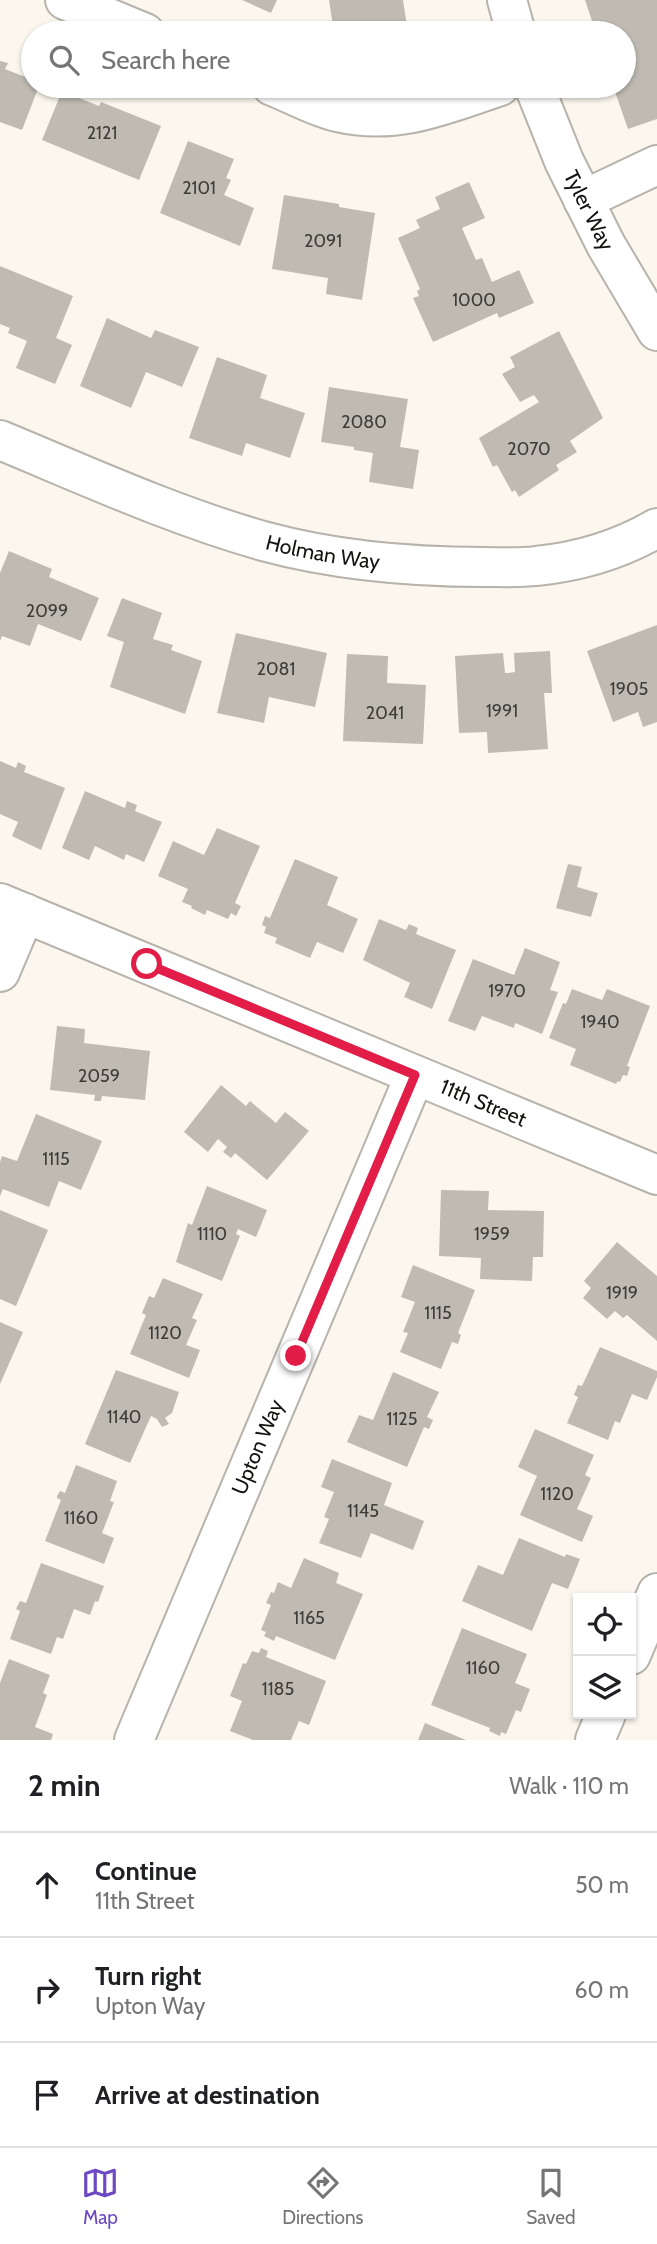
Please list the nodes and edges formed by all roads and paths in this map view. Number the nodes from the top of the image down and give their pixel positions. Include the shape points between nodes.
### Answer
1 (65, 0) edge
2 (506, 0) edge
3 (116, 21) edge
4 (512, 21) edge
5 (301, 98) edge
6 (464, 98) edge
7 (539, 98) edge
8 (657, 165) edge
9 (583, 200) junction
10 (657, 331) edge
11 (0, 440) edge
12 (657, 528) edge
13 (12, 908) edge
14 (0, 972) edge
15 (415, 1075) junction
16 (657, 1175) edge
17 (657, 1592) edge
18 (636, 1643) edge
19 (604, 1719) edge
20 (134, 1740) edge
21 (595, 1740) edge

1 - 3 street
2 - 4 street
5 - 6 street via 335,112 375,118 415,114
7 - 9 street, Tyler Way
8 - 9 street
9 - 10 street, Tyler Way
11 - 12 street, Holman Way via 179,514 265,541 348,558 444,567 536,566 588,557
13 - 14 street
13 - 15 street, 11th Street
15 - 16 street, 11th Street
15 - 20 street, Upton Way
17 - 18 street
19 - 21 street

